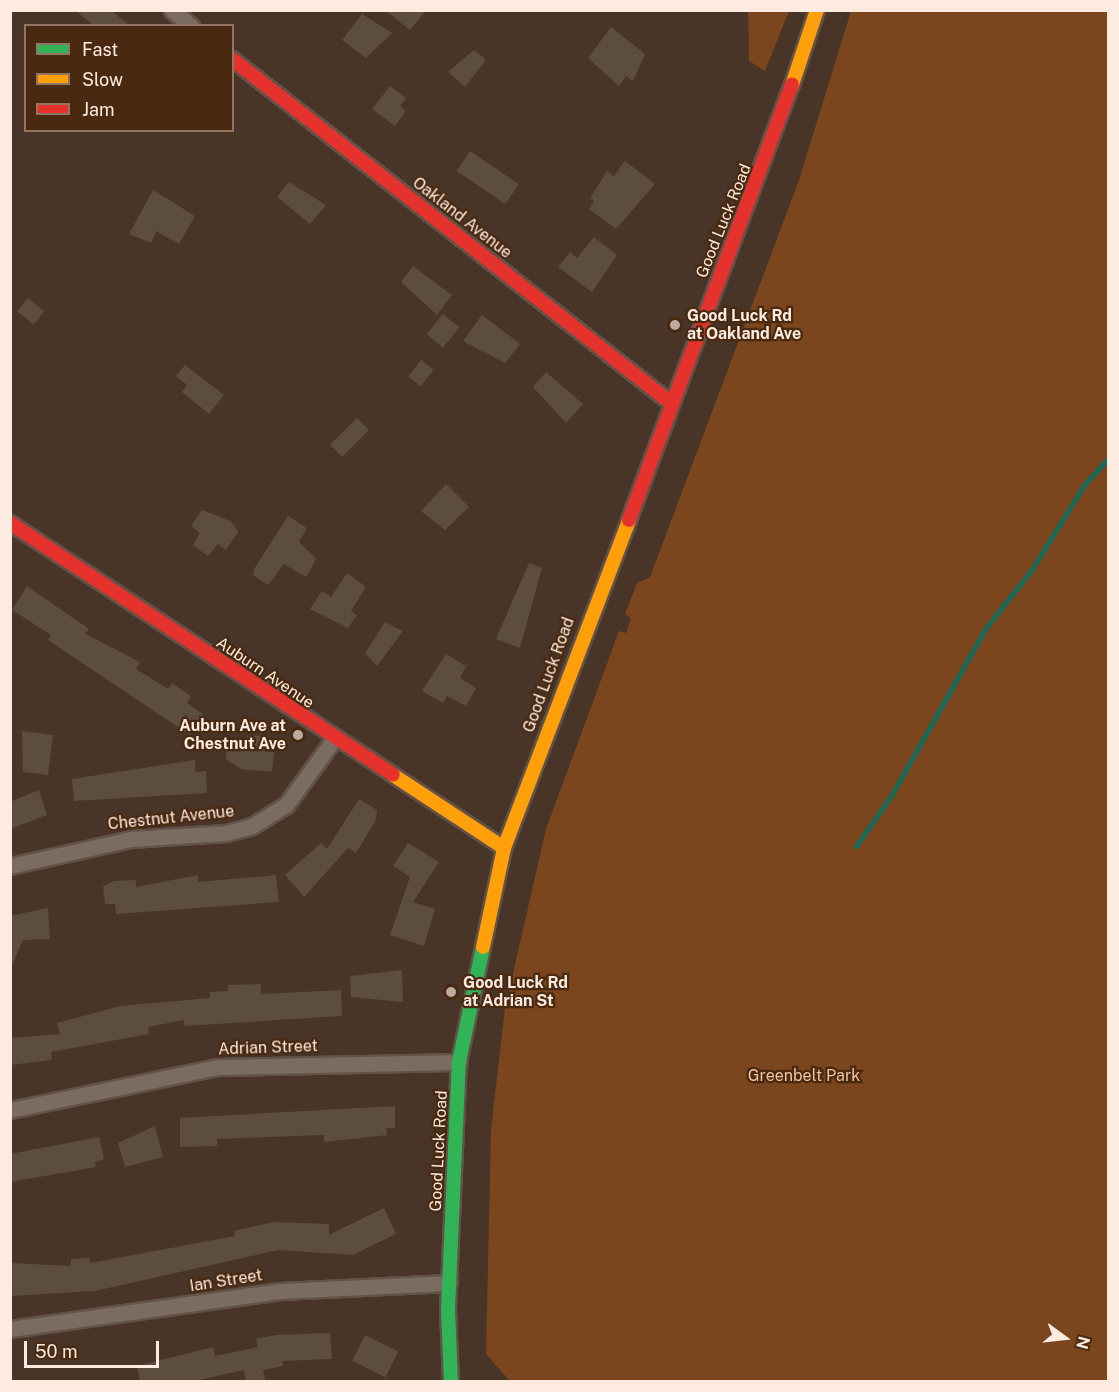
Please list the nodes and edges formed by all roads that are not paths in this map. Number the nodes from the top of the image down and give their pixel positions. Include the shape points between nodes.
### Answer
1 (172, 10) edge
2 (817, 10) edge
3 (189, 24) edge
4 (234, 60) edge
5 (670, 403) junction
6 (10, 523) edge
7 (334, 739) junction
8 (504, 848) junction
9 (10, 866) edge
10 (459, 1062) junction
11 (10, 1110) edge
12 (449, 1283) junction
13 (10, 1329) edge
14 (451, 1382) edge

1 - 3 street
2 - 5 main road, Good Luck Road via 777,132
4 - 5 main road, Oakland Avenue
5 - 8 main road, Good Luck Road
6 - 7 main road, Auburn Avenue
7 - 8 main road, Auburn Avenue
7 - 9 street, Chestnut Avenue via 286,805 252,826 226,833 120,840
8 - 10 main road, Good Luck Road
10 - 11 street, Adrian Street via 217,1067
10 - 12 main road, Good Luck Road
12 - 13 street, Ian Street via 280,1291
12 - 14 main road, Good Luck Road

